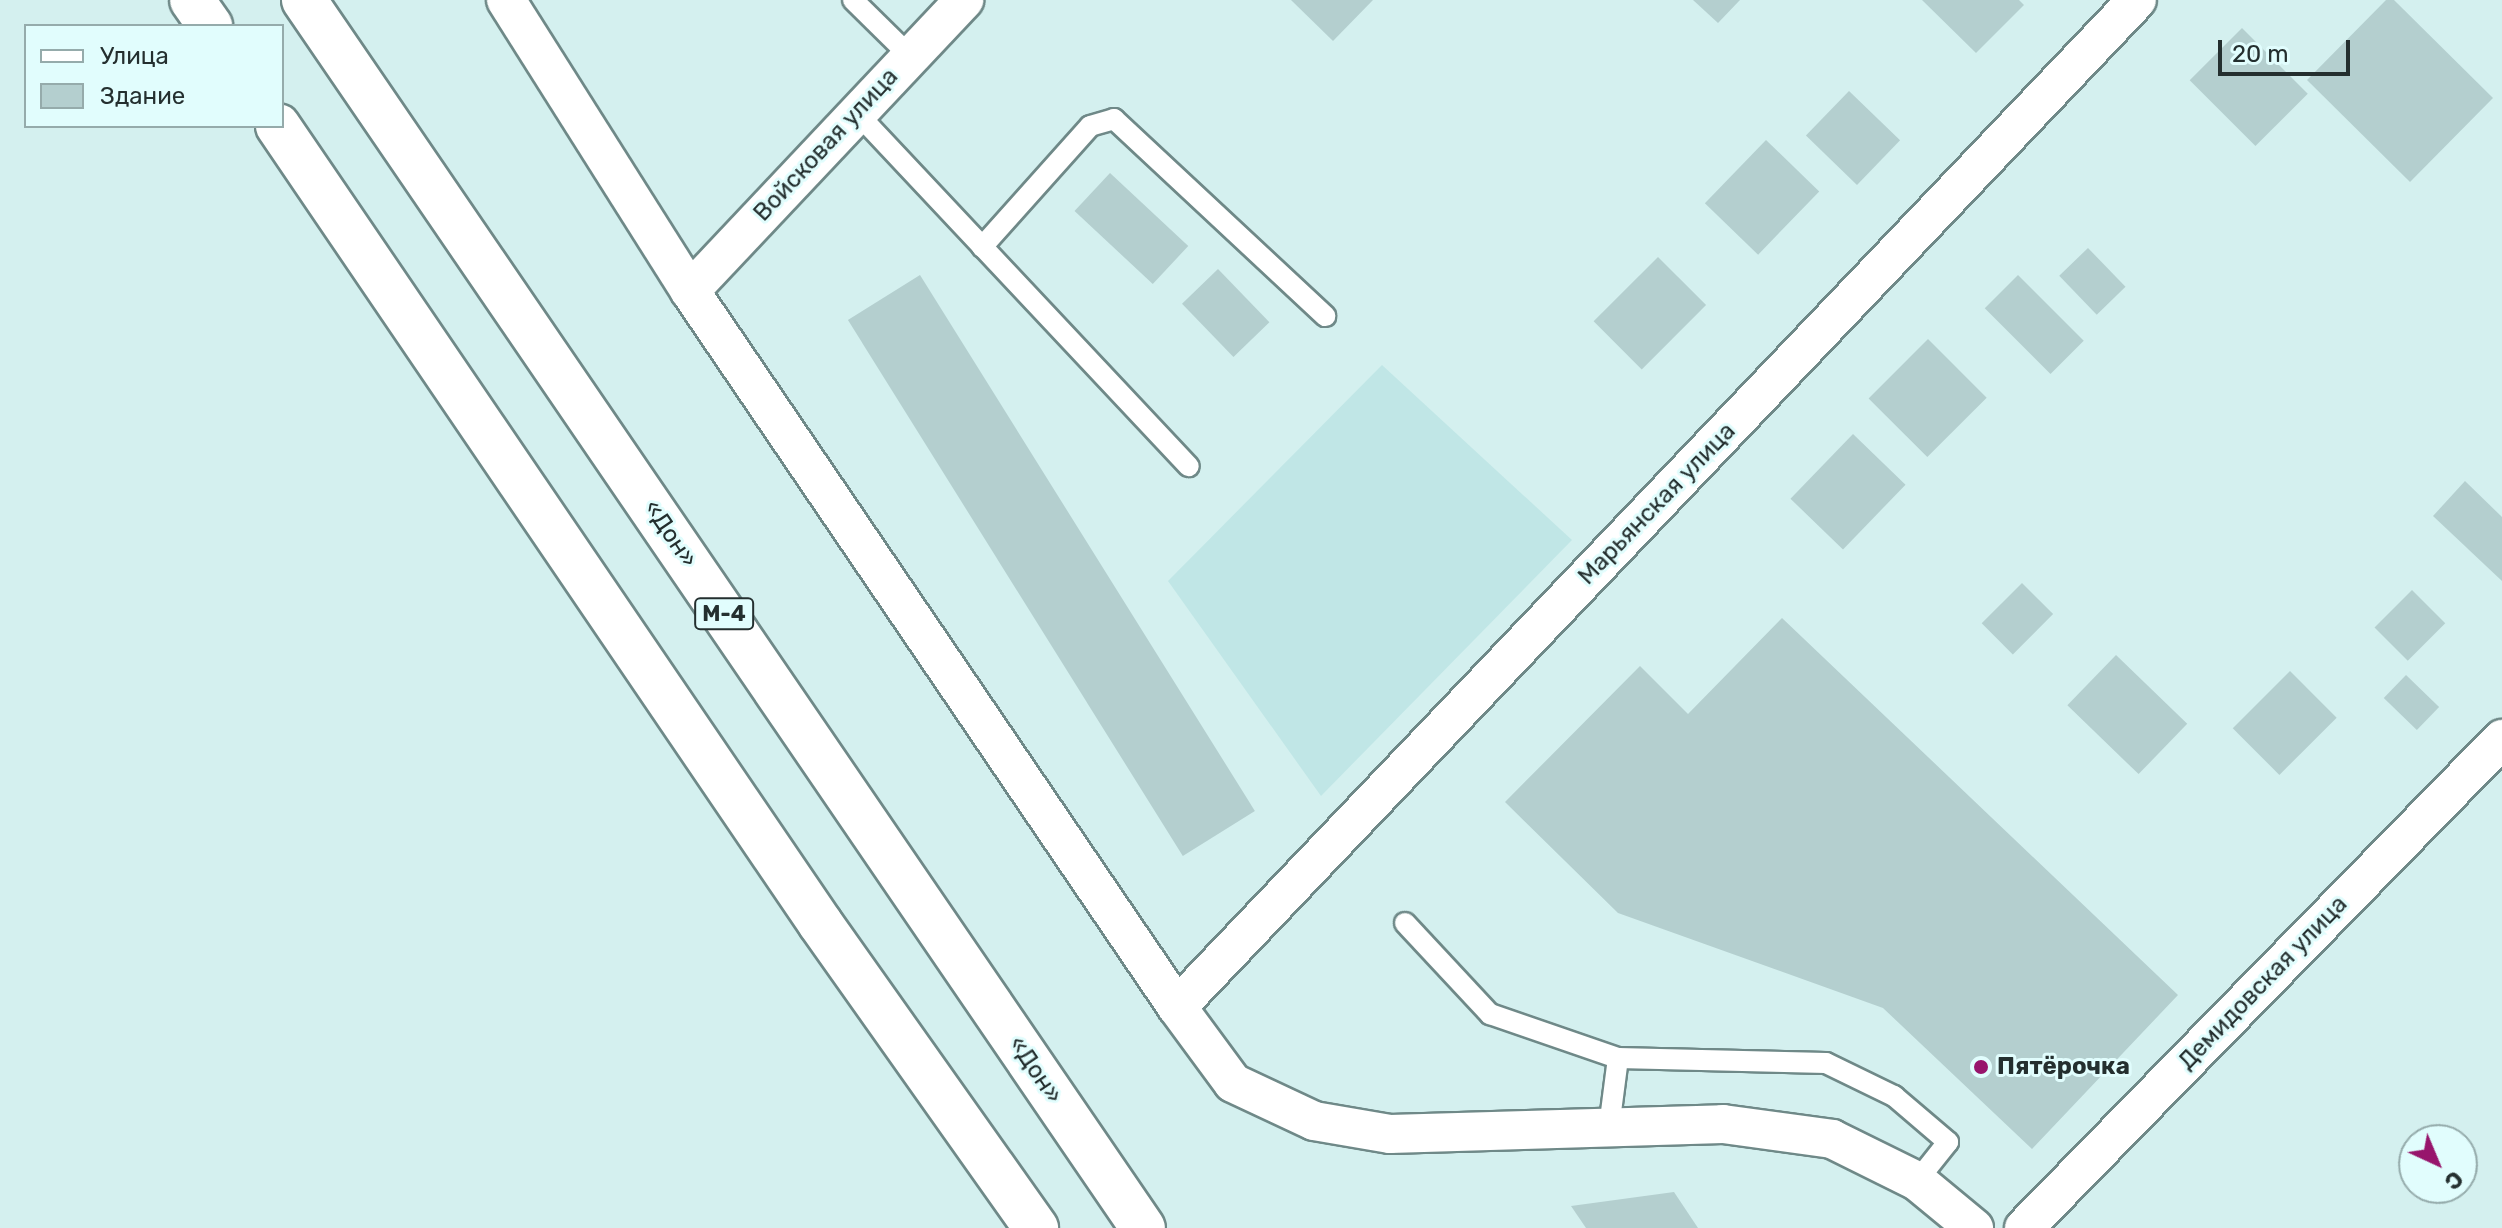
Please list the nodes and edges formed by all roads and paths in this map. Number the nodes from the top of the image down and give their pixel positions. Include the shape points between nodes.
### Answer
1 (192, 0) edge
2 (304, 0) edge
3 (506, 0) edge
4 (853, 0) edge
5 (964, 0) edge
6 (2137, 0) edge
7 (209, 24) edge
8 (910, 56) junction
9 (856, 112) junction
10 (279, 128) edge
11 (982, 247) junction
12 (690, 291) junction
13 (1325, 316) dead end
14 (1189, 466) dead end
15 (2502, 739) edge
16 (1405, 923) dead end
17 (1177, 1007) junction
18 (1618, 1058) junction
19 (1609, 1127) junction
20 (1917, 1181) junction
21 (1036, 1228) edge
22 (1143, 1228) edge
23 (1974, 1228) edge
24 (2024, 1228) edge

1 - 7 highway
2 - 22 highway, «Дон» / М-4
3 - 12 street
4 - 8 lane
5 - 8 street, Войсковая улица
6 - 17 street, Марьянская улица
8 - 9 street, Войсковая улица
9 - 11 lane
9 - 12 street, Войсковая улица
10 - 21 highway via 811,910
11 - 13 lane via 1090,126 1114,119
11 - 14 lane
12 - 17 street
15 - 24 street, Демидовская улица
16 - 18 lane via 1490,1014
17 - 19 street via 1233,1083 1314,1121 1390,1134
18 - 19 lane
18 - 20 lane via 1826,1063 1894,1096 1948,1142
19 - 20 street via 1723,1124 1832,1139
20 - 23 street

